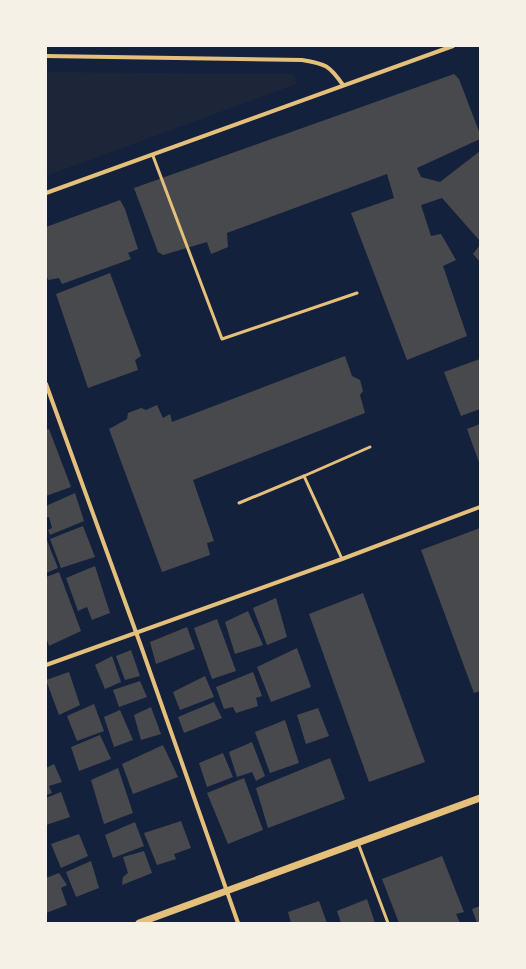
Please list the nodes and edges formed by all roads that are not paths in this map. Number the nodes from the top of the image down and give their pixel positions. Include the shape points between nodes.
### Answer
1 (453, 46) edge
2 (46, 56) edge
3 (343, 85) junction
4 (153, 156) junction
5 (46, 194) edge
6 (357, 293) dead end
7 (46, 384) edge
8 (370, 447) dead end
9 (304, 476) junction
10 (239, 503) dead end
11 (480, 507) edge
12 (342, 559) junction
13 (136, 632) junction
14 (46, 665) edge
15 (480, 798) edge
16 (358, 843) junction
17 (227, 891) junction
18 (139, 923) edge
19 (238, 923) edge
20 (388, 923) edge

1 - 3 street
2 - 3 street via 302,60 321,63 332,69
3 - 4 street
4 - 5 street
4 - 6 lane via 222,339
7 - 13 street
8 - 9 lane
9 - 10 lane
9 - 12 lane
11 - 12 street
12 - 13 street
13 - 14 street
13 - 17 street
15 - 16 street
16 - 17 street
16 - 20 lane
17 - 18 street
17 - 19 street

